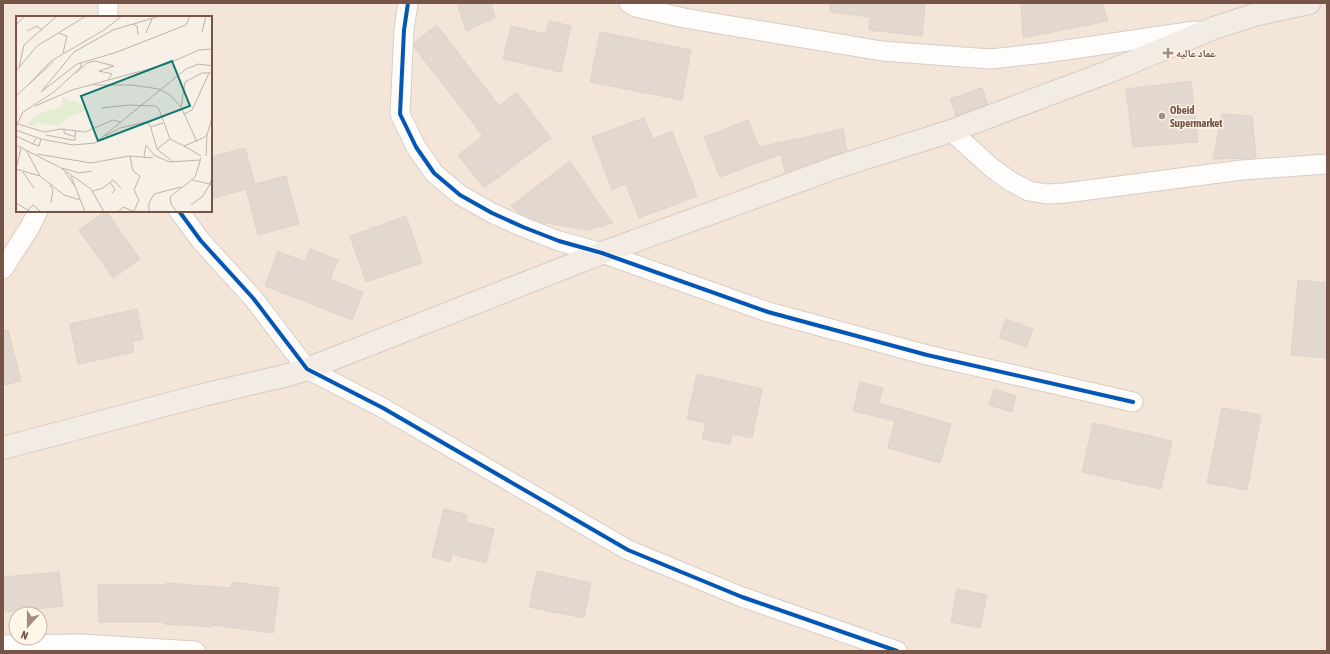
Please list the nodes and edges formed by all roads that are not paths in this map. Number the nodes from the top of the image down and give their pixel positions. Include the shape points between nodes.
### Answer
1 (108, 3) edge
2 (408, 3) edge
3 (629, 3) edge
4 (1309, 3) edge
5 (108, 16) edge
6 (1214, 28) junction
7 (951, 131) junction
8 (1327, 164) edge
9 (38, 212) edge
10 (180, 212) edge
11 (602, 253) junction
12 (3, 269) edge
13 (307, 369) junction
14 (1133, 402) dead end
15 (3, 448) edge
16 (3, 645) edge
17 (195, 651) edge
18 (897, 651) edge

1 - 5 street
2 - 11 street via 404,30 400,114 416,147 434,172 460,195 492,213 559,241
3 - 6 street via 636,7 684,18 882,52 990,59
4 - 6 main road via 1254,15
6 - 7 main road via 1108,72
7 - 8 street via 1010,181 1029,191 1047,194 1242,170
7 - 11 main road via 837,167
9 - 12 street
10 - 13 street via 201,241 253,298
11 - 13 main road
11 - 14 street via 768,312 927,355
13 - 15 main road
13 - 18 street via 403,419 628,550 742,597
16 - 17 street via 81,644

